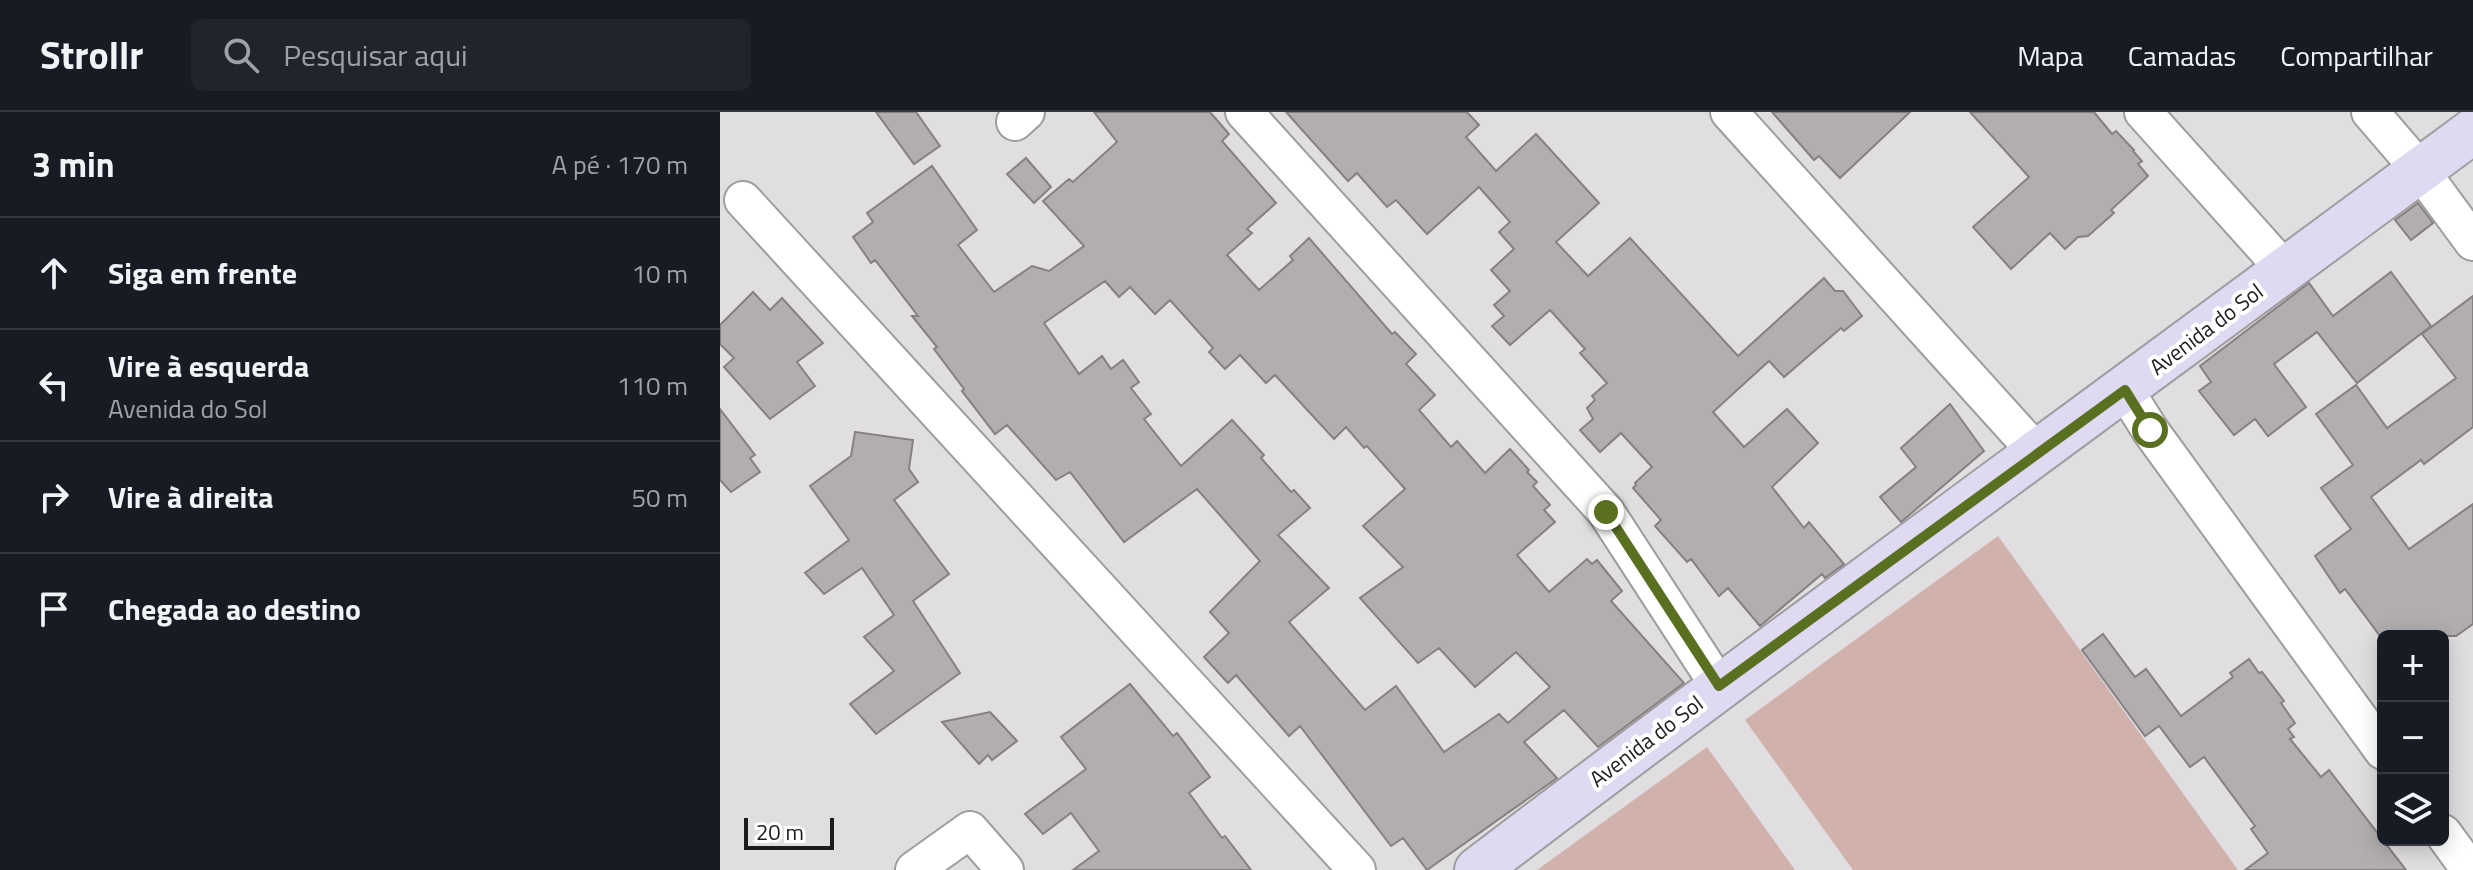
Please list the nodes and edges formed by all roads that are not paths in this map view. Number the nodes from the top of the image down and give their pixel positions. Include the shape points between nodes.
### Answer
1 (1244, 112) edge
2 (1729, 112) edge
3 (2143, 112) edge
4 (2370, 112) edge
5 (2473, 131) edge
6 (2420, 170) junction
7 (743, 200) dead end
8 (2473, 242) edge
9 (2285, 270) junction
10 (2125, 390) junction
11 (2037, 453) junction
12 (1719, 686) junction
13 (2377, 743) edge
14 (2449, 841) edge
15 (914, 870) edge
16 (1005, 870) edge
17 (1357, 870) edge
18 (1477, 870) edge
19 (2470, 870) edge

1 - 12 street via 1606,512
2 - 11 street
3 - 9 street
4 - 6 street
5 - 6 street, Avenida do Sol
6 - 8 street
6 - 9 street, Avenida do Sol
7 - 17 street
9 - 10 street, Avenida do Sol
10 - 11 street, Avenida do Sol
10 - 13 street
11 - 12 street, Avenida do Sol
12 - 18 street, Avenida do Sol
14 - 19 street
15 - 16 street via 970,830

